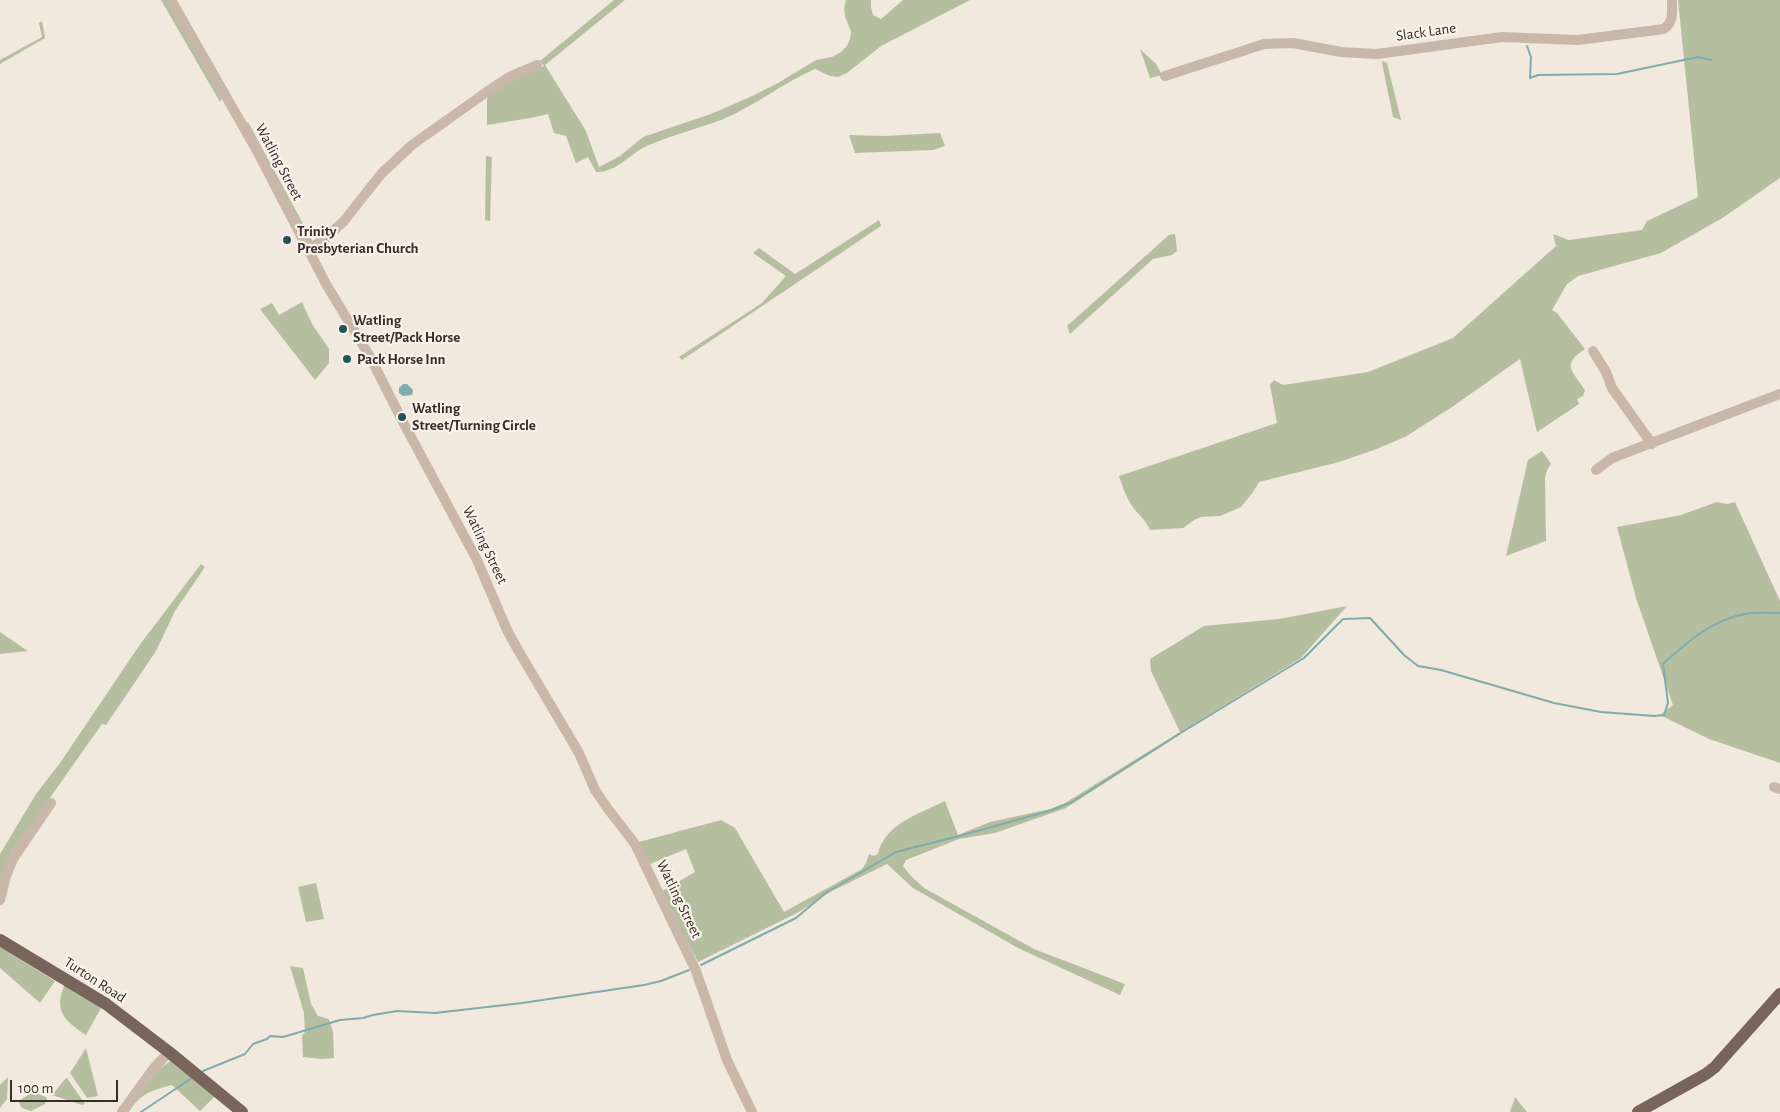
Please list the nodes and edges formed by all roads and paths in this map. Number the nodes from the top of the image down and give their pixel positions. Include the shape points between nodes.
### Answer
1 (170, 0) edge
2 (1672, 0) edge
3 (538, 66) dead end
4 (1165, 76) dead end
5 (309, 249) junction
6 (1593, 351) dead end
7 (1780, 394) edge
8 (1652, 444) junction
9 (1596, 470) dead end
10 (51, 803) dead end
11 (0, 900) edge
12 (0, 940) edge
13 (1780, 994) edge
14 (169, 1052) junction
15 (122, 1112) edge
16 (242, 1112) edge
17 (752, 1112) edge
18 (1638, 1112) edge

1 - 5 street, Watling Street
2 - 4 street, Slack Lane via 1671,20 1664,29 1578,40 1502,37 1377,54 1341,52 1293,43 1264,44
3 - 5 street via 511,76 412,145 381,174 344,221
5 - 17 street, Watling Street via 452,511 514,644 579,753 595,790 635,844 696,971 727,1060
6 - 8 street via 1612,388
7 - 8 street
8 - 9 street via 1612,458
10 - 11 street via 13,859
12 - 14 main road, Turton Road via 106,1004
13 - 18 main road via 1715,1067
14 - 15 street
14 - 16 main road, Turton Road

